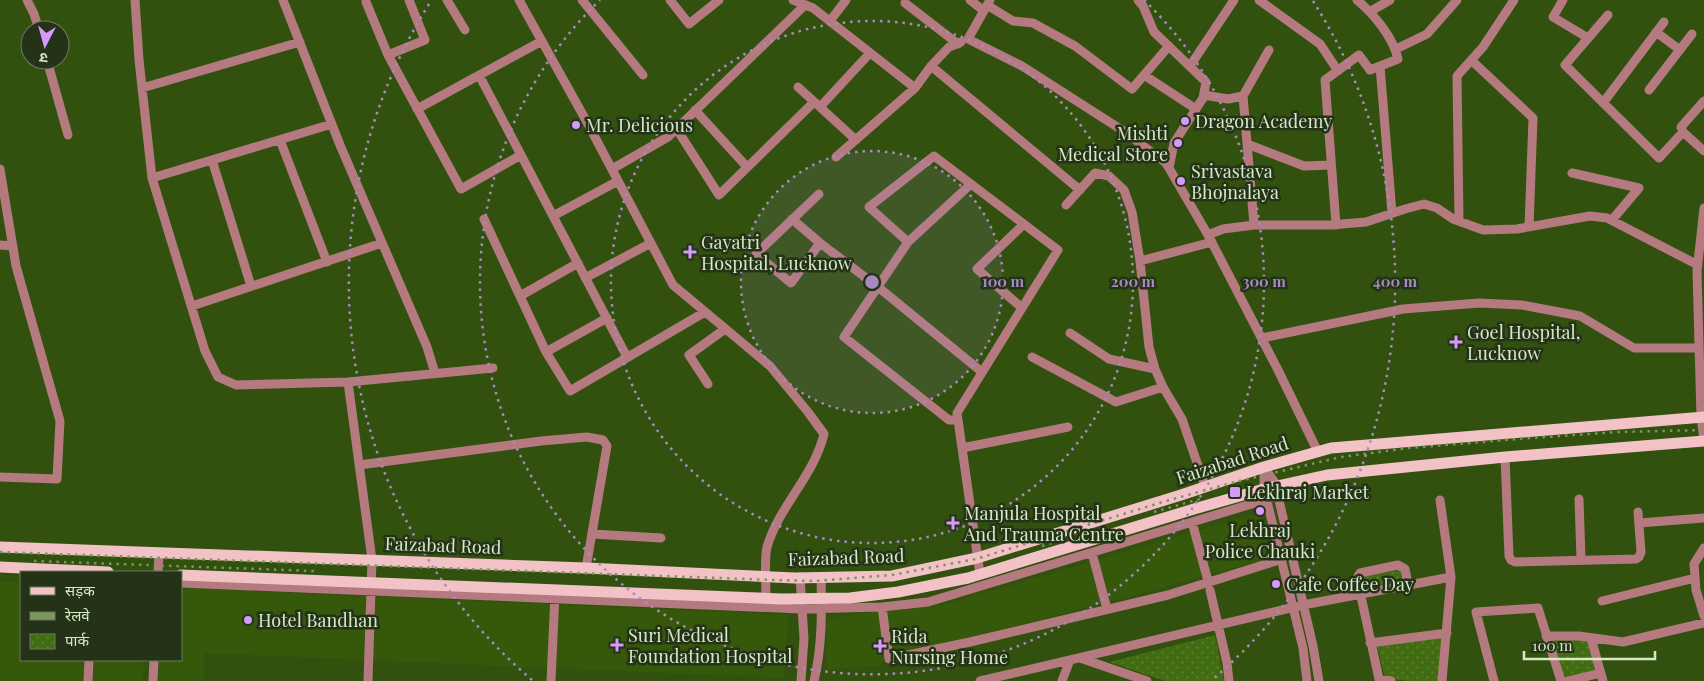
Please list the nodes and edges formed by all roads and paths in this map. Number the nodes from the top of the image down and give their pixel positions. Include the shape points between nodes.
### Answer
1 (27, 0) edge
2 (135, 0) edge
3 (283, 0) edge
4 (409, 0) edge
5 (447, 0) edge
6 (519, 0) edge
7 (582, 0) edge
8 (670, 0) edge
9 (719, 0) edge
10 (793, 0) edge
11 (846, 0) edge
12 (970, 0) edge
13 (1138, 0) edge
14 (1234, 0) edge
15 (1259, 0) edge
16 (1357, 0) edge
17 (1390, 0) edge
18 (1457, 0) edge
19 (1514, 0) edge
20 (1563, 0) edge
21 (366, 2) dead end
22 (905, 3) dead end
23 (805, 5) junction
24 (987, 5) edge
25 (1371, 12) junction
26 (1608, 15) dead end
27 (36, 20) edge
28 (830, 21) junction
29 (1664, 22) dead end
30 (465, 30) dead end
31 (1656, 32) junction
32 (1692, 34) dead end
33 (1588, 38) junction
34 (968, 39) junction
35 (542, 41) junction
36 (300, 42) junction
37 (958, 44) junction
38 (1169, 46) junction
39 (1396, 49) junction
40 (1270, 50) dead end
41 (1680, 50) junction
42 (870, 53) junction
43 (388, 55) junction
44 (1471, 60) junction
45 (931, 66) junction
46 (1190, 66) junction
47 (1380, 66) junction
48 (50, 70) edge
49 (1338, 71) junction
50 (479, 75) junction
51 (643, 75) dead end
52 (1144, 75) junction
53 (798, 87) dead end
54 (142, 88) junction
55 (915, 88) junction
56 (1649, 90) dead end
57 (1204, 95) junction
58 (1243, 96) junction
59 (1704, 101) edge
60 (1604, 103) junction
61 (817, 104) junction
62 (417, 109) junction
63 (695, 110) junction
64 (1196, 110) junction
65 (332, 124) junction
66 (676, 128) junction
67 (1683, 132) junction
68 (68, 135) dead end
69 (280, 140) junction
70 (856, 140) junction
71 (1247, 144) junction
72 (1703, 148) edge
73 (521, 155) junction
74 (836, 157) dead end
75 (212, 160) junction
76 (1331, 165) junction
77 (747, 167) junction
78 (1169, 168) junction
79 (0, 169) edge
80 (612, 169) junction
81 (1572, 172) dead end
82 (152, 178) junction
83 (618, 181) junction
84 (971, 184) junction
85 (1080, 190) junction
86 (818, 194) dead end
87 (1066, 205) dead end
88 (1704, 208) edge
89 (1392, 213) junction
90 (553, 216) junction
91 (484, 219) dead end
92 (792, 220) junction
93 (1612, 220) junction
94 (1458, 221) junction
95 (1024, 224) junction
96 (1254, 225) junction
97 (1336, 225) junction
98 (1529, 227) junction
99 (1210, 239) junction
100 (908, 242) junction
101 (382, 243) junction
102 (651, 243) junction
103 (820, 243) junction
104 (0, 246) edge
105 (13, 246) junction
106 (1140, 261) junction
107 (327, 262) junction
108 (578, 263) junction
109 (1698, 265) junction
110 (585, 278) junction
111 (251, 286) junction
112 (878, 287) junction
113 (520, 296) junction
114 (192, 306) junction
115 (1022, 308) junction
116 (705, 312) junction
117 (607, 318) junction
118 (1701, 319) edge
119 (726, 329) junction
120 (1070, 333) dead end
121 (1262, 338) junction
122 (1699, 348) junction
123 (546, 352) junction
124 (627, 357) junction
125 (1032, 357) dead end
126 (494, 368) dead end
127 (1155, 369) junction
128 (982, 372) junction
129 (435, 374) junction
130 (348, 382) junction
131 (708, 384) dead end
132 (1163, 387) junction
133 (1702, 417) edge
134 (958, 420) junction
135 (1068, 427) dead end
136 (1704, 441) edge
137 (962, 448) junction
138 (1318, 452) junction
139 (1505, 457) junction
140 (359, 465) junction
141 (1264, 466) junction
142 (0, 477) edge
143 (1205, 486) junction
144 (1278, 492) junction
145 (1266, 494) junction
146 (1578, 499) dead end
147 (1440, 500) dead end
148 (1638, 512) dead end
149 (1704, 518) edge
150 (1192, 522) junction
151 (1639, 523) junction
152 (592, 534) junction
153 (661, 538) dead end
154 (0, 547) edge
155 (1704, 548) edge
156 (158, 553) junction
157 (1092, 553) junction
158 (977, 558) junction
159 (1282, 559) junction
160 (372, 560) junction
161 (1582, 560) junction
162 (0, 567) edge
163 (586, 568) junction
164 (86, 571) edge
165 (158, 571) edge
166 (980, 574) junction
167 (182, 575) edge
168 (766, 576) junction
169 (800, 577) junction
170 (821, 577) junction
171 (1451, 577) junction
172 (1695, 578) junction
173 (182, 583) edge
174 (1408, 584) junction
175 (372, 586) junction
176 (1209, 586) junction
177 (555, 594) junction
178 (1360, 594) junction
179 (766, 597) junction
180 (1602, 601) dead end
181 (821, 603) junction
182 (801, 604) junction
183 (1304, 605) junction
184 (882, 607) junction
185 (1293, 608) junction
186 (1107, 609) junction
187 (1704, 616) edge
188 (1704, 623) edge
189 (1218, 626) junction
190 (1447, 633) junction
191 (1546, 636) junction
192 (1591, 638) junction
193 (1370, 643) junction
194 (1080, 658) junction
195 (1070, 660) junction
196 (89, 661) edge
197 (154, 661) edge
198 (1602, 677) edge
199 (88, 681) edge
200 (153, 681) edge
201 (368, 681) edge
202 (551, 681) edge
203 (800, 681) edge
204 (814, 681) edge
205 (983, 681) edge
206 (1062, 681) edge
207 (1147, 681) edge
208 (1229, 681) edge
209 (1307, 681) edge
210 (1319, 681) edge
211 (1390, 681) edge
212 (1442, 681) edge
213 (1494, 681) edge
214 (1560, 681) edge
215 (1568, 681) edge

1 - 27 street
2 - 54 street
3 - 36 street
4 - 43 street via 425,40
5 - 30 street
6 - 35 street
7 - 51 street
8 - 9 street via 689,24
10 - 23 street
11 - 28 street
12 - 24 street
13 - 38 street via 1154,32
14 - 46 street
15 - 49 street via 1320,44
16 - 25 street
17 - 25 street
18 - 39 street via 1427,34
19 - 44 street via 1484,47
20 - 33 street via 1553,17
21 - 43 street
22 - 37 street
23 - 28 street
23 - 63 street
24 - 34 street
24 - 52 street via 1013,21 1033,23 1076,46 1132,89
25 - 39 street
26 - 33 street
28 - 42 street
29 - 31 street
31 - 41 street
31 - 60 street
32 - 41 street
33 - 60 street via 1565,65
34 - 37 street
34 - 78 street via 1030,71 1125,132
35 - 50 street
35 - 80 street
36 - 54 street
36 - 65 street
37 - 45 street via 949,47
38 - 46 street
38 - 52 street
39 - 47 street via 1398,59
40 - 58 street
41 - 56 street
42 - 55 street
42 - 61 street
43 - 62 street
44 - 94 street via 1456,76
44 - 98 street via 1533,118
45 - 55 street
45 - 85 street
46 - 57 street via 1206,82
47 - 49 street via 1370,70 1359,55
47 - 89 street
48 - 68 street
49 - 76 street via 1325,80
50 - 62 street
50 - 73 street
52 - 64 street
53 - 61 street
54 - 82 street
55 - 70 street
57 - 58 street via 1228,99
57 - 64 street
58 - 71 street
59 - 67 street via 1681,127
60 - 67 street via 1659,158
61 - 70 street
61 - 77 street
62 - 73 street via 461,189
63 - 66 street
63 - 77 street
64 - 78 street via 1174,143
65 - 69 street
65 - 101 street
66 - 77 street via 719,195
66 - 80 street via 668,137
67 - 72 street
69 - 75 street
69 - 107 street
70 - 74 street
71 - 76 street via 1304,166
71 - 96 street
73 - 90 street
75 - 82 street
75 - 111 street
76 - 97 street
78 - 99 street
79 - 105 street
80 - 83 street
81 - 93 street via 1639,188
82 - 114 street
83 - 90 street
83 - 102 street
84 - 95 street
84 - 100 street
84 - 100 street via 934,156 869,207
85 - 87 street
85 - 106 street via 1095,172 1109,176 1124,190 1132,212
86 - 92 street
88 - 109 street
89 - 94 street via 1424,204
89 - 97 street via 1366,222
90 - 108 street
91 - 113 street
92 - 103 street
92 - 103 street via 756,254 791,283
93 - 98 street via 1590,216
93 - 109 street
94 - 98 street via 1483,230
95 - 115 street via 1058,250
95 - 115 street via 977,269
96 - 97 street
96 - 99 street via 1223,228
99 - 106 street
99 - 121 street
100 - 112 street
101 - 107 street
101 - 129 street via 427,347
102 - 110 street
102 - 116 street via 673,285
103 - 112 street
104 - 105 street
105 - 142 street via 60,421 57,479
106 - 127 street via 1149,347
107 - 111 street
108 - 110 street
108 - 113 street
109 - 118 street
110 - 117 street
111 - 114 street
112 - 128 street
112 - 134 street via 844,337 949,420
113 - 123 street
114 - 130 street via 218,377 236,385
115 - 128 street
116 - 119 street
116 - 124 street
117 - 123 street
117 - 124 street
118 - 122 street
119 - 131 street via 689,355
119 - 168 street via 770,366 824,434 805,479 780,516 767,549
120 - 127 street via 1109,359
121 - 122 street via 1403,309 1479,303 1522,305 1580,316 1634,348
121 - 138 street
122 - 133 street
123 - 124 street via 570,390
125 - 132 street via 1116,402
126 - 129 street
127 - 132 street
128 - 134 street via 956,413
129 - 130 street
130 - 140 street
132 - 143 street via 1182,419
133 - 136 street
133 - 138 main road, Faizabad Road via 1331,448
134 - 137 street
135 - 137 street
136 - 139 main road, Faizabad Road
137 - 158 street
138 - 141 main road, Faizabad Road
139 - 144 main road, Faizabad Road via 1327,475
139 - 161 street via 1511,560
140 - 152 street via 541,440 587,437 603,440 607,446
140 - 160 street
141 - 143 main road, Faizabad Road
141 - 144 street
141 - 145 street
143 - 158 main road, Faizabad Road
144 - 145 main road, Faizabad Road
144 - 183 street
145 - 150 street
145 - 159 street
145 - 166 main road, Faizabad Road
146 - 161 street
147 - 171 street
148 - 151 street
149 - 151 street
150 - 157 street
150 - 176 street
151 - 161 street via 1640,552 1636,559
152 - 153 street
152 - 163 street
154 - 156 main road, Faizabad Road
155 - 172 street via 1694,564
156 - 160 main road, Faizabad Road
156 - 165 street
157 - 184 street via 928,602
157 - 186 street
158 - 166 street
158 - 170 main road, Faizabad Road via 892,576
159 - 176 street
159 - 185 street
160 - 163 main road, Faizabad Road
160 - 175 street
162 - 164 main road
163 - 168 main road, Faizabad Road
166 - 181 main road, Faizabad Road via 898,592
167 - 175 main road, Faizabad Road
168 - 169 main road, Faizabad Road
168 - 179 street
169 - 170 main road, Faizabad Road
169 - 182 street
170 - 181 street
171 - 174 street
171 - 190 street
172 - 180 street
172 - 187 street
173 - 175 street
174 - 178 street
174 - 178 street via 1405,569 1398,565 1360,573 1357,578
175 - 177 main road, Faizabad Road
175 - 201 street
176 - 186 street
176 - 189 street
177 - 179 main road, Faizabad Road
177 - 182 street
177 - 202 street
178 - 183 street
178 - 193 street
179 - 182 main road, Faizabad Road
181 - 182 main road, Faizabad Road
181 - 184 street
181 - 204 street via 818,666
182 - 203 street via 804,638
183 - 185 street
183 - 210 street
184 - 186 street via 888,659
185 - 189 street
185 - 209 street
188 - 192 street via 1623,642
189 - 194 street
189 - 208 street
190 - 193 street
190 - 212 street
191 - 192 street
191 - 213 street via 1538,608 1476,612
191 - 214 street
192 - 198 street
193 - 211 street via 1379,679
194 - 195 street
194 - 207 street
195 - 205 street
195 - 206 street
196 - 199 street
197 - 200 street
198 - 215 street

